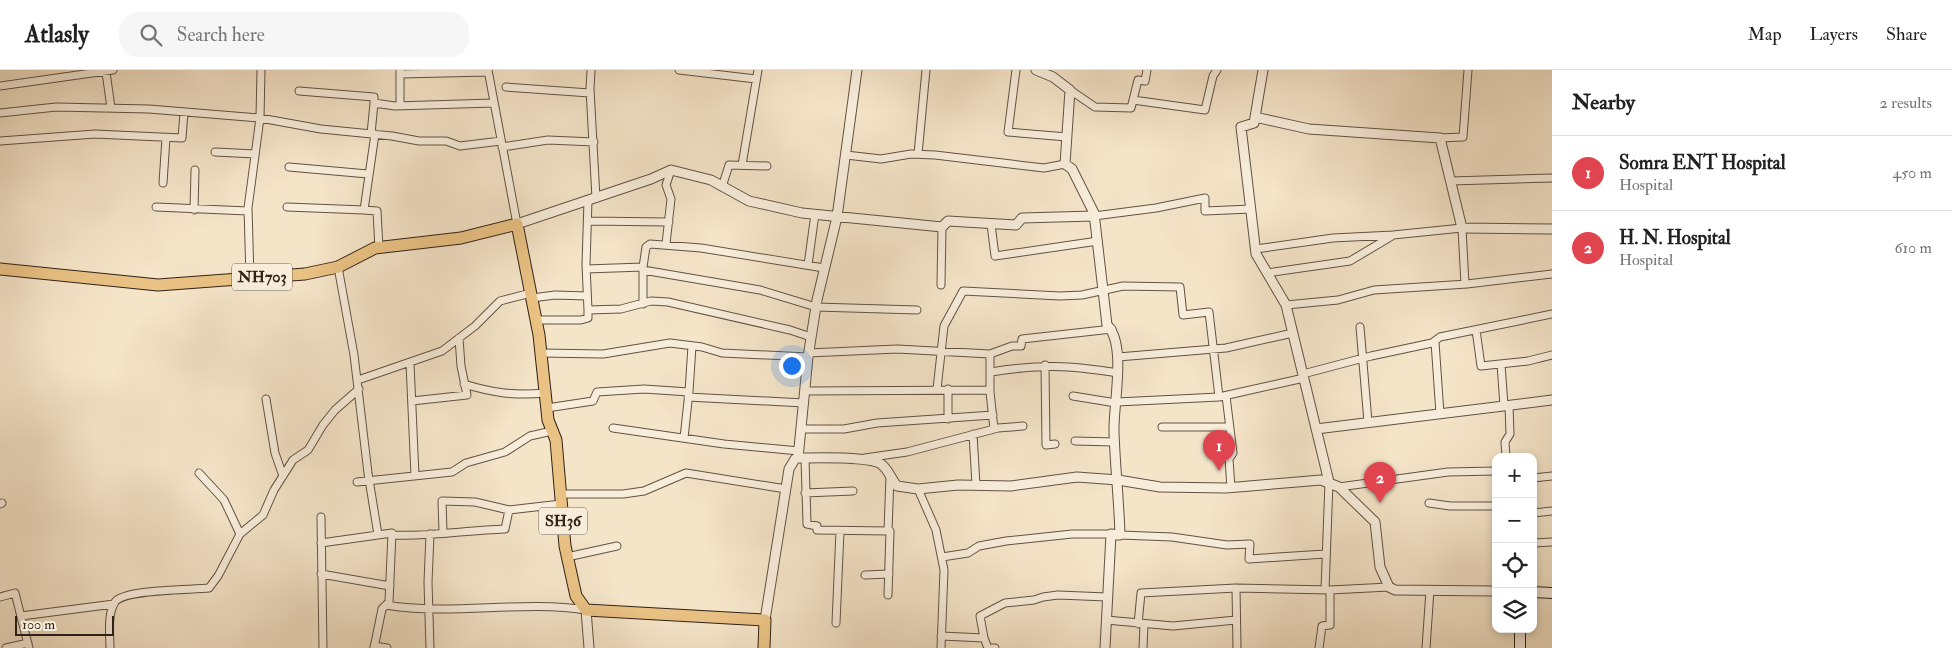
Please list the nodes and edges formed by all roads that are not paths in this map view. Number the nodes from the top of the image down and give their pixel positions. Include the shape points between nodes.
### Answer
1 (261, 70) edge
2 (591, 70) edge
3 (679, 70) edge
4 (758, 70) edge
5 (857, 70) edge
6 (926, 70) edge
7 (1016, 70) edge
8 (1036, 70) edge
9 (1147, 70) edge
10 (1217, 70) edge
11 (1263, 70) edge
12 (1468, 70) edge
13 (109, 71) edge
14 (488, 71) edge
15 (400, 72) edge
16 (77, 73) edge
17 (756, 78) junction
18 (0, 86) edge
19 (506, 87) dead end
20 (1070, 90) junction
21 (299, 91) dead end
22 (590, 93) junction
23 (1133, 100) junction
24 (374, 103) junction
25 (493, 104) junction
26 (400, 106) junction
27 (111, 108) junction
28 (184, 112) junction
29 (0, 113) edge
30 (1255, 117) junction
31 (260, 118) junction
32 (373, 134) junction
33 (1067, 137) junction
34 (166, 138) junction
35 (1440, 138) junction
36 (0, 141) edge
37 (594, 142) junction
38 (502, 144) junction
39 (215, 152) dead end
40 (255, 154) junction
41 (918, 154) junction
42 (846, 155) junction
43 (1065, 164) junction
44 (742, 166) junction
45 (767, 166) dead end
46 (289, 167) dead end
47 (195, 170) dead end
48 (671, 170) junction
49 (368, 174) junction
50 (1552, 178) edge
51 (1451, 181) junction
52 (163, 183) dead end
53 (722, 187) junction
54 (592, 199) junction
55 (156, 207) dead end
56 (287, 207) dead end
57 (1251, 209) junction
58 (194, 210) junction
59 (364, 210) junction
60 (248, 211) junction
61 (815, 214) junction
62 (1094, 216) junction
63 (837, 217) junction
64 (588, 221) junction
65 (670, 222) junction
66 (517, 224) junction
67 (991, 224) junction
68 (942, 228) junction
69 (1462, 228) junction
70 (1552, 229) edge
71 (1393, 235) junction
72 (1098, 241) junction
73 (666, 244) junction
74 (378, 248) junction
75 (1256, 249) junction
76 (808, 265) junction
77 (338, 267) junction
78 (824, 268) junction
79 (0, 269) edge
80 (586, 269) junction
81 (643, 269) junction
82 (1267, 273) junction
83 (1552, 274) edge
84 (250, 278) junction
85 (941, 284) dead end
86 (1465, 284) junction
87 (1104, 291) junction
88 (531, 295) junction
89 (587, 296) junction
90 (643, 304) junction
91 (1286, 305) junction
92 (816, 306) junction
93 (588, 310) junction
94 (917, 310) dead end
95 (1552, 314) edge
96 (536, 320) junction
97 (1360, 327) dead end
98 (1112, 329) junction
99 (1476, 330) junction
100 (1293, 332) junction
101 (459, 338) junction
102 (811, 338) junction
103 (1435, 342) junction
104 (692, 346) junction
105 (1212, 349) junction
106 (940, 351) junction
107 (541, 353) junction
108 (990, 354) junction
109 (808, 355) junction
110 (1552, 355) edge
111 (1118, 357) junction
112 (1364, 358) junction
113 (410, 363) junction
114 (1501, 364) junction
115 (1045, 365) junction
116 (991, 372) junction
117 (1118, 373) junction
118 (1304, 376) junction
119 (358, 380) junction
120 (464, 384) junction
121 (359, 389) junction
122 (937, 389) junction
123 (948, 390) junction
124 (990, 390) junction
125 (805, 391) junction
126 (545, 393) junction
127 (688, 394) junction
128 (1073, 396) dead end
129 (1222, 397) junction
130 (266, 400) dead end
131 (1552, 400) edge
132 (412, 401) junction
133 (804, 403) junction
134 (1116, 403) junction
135 (1507, 406) junction
136 (547, 408) junction
137 (1440, 414) junction
138 (993, 415) junction
139 (948, 418) junction
140 (1368, 422) junction
141 (1023, 426) dead end
142 (1162, 427) dead end
143 (1229, 427) junction
144 (613, 428) dead end
145 (994, 428) junction
146 (801, 429) junction
147 (1316, 429) junction
148 (552, 431) junction
149 (973, 434) junction
150 (684, 438) junction
151 (1075, 442) dead end
152 (1114, 442) junction
153 (1055, 444) dead end
154 (1506, 453) edge
155 (801, 455) junction
156 (857, 460) junction
157 (1492, 470) edge
158 (199, 473) dead end
159 (283, 476) junction
160 (415, 476) junction
161 (890, 476) junction
162 (1552, 476) edge
163 (1537, 478) edge
164 (369, 479) junction
165 (1118, 480) junction
166 (357, 482) dead end
167 (1329, 482) junction
168 (976, 485) junction
169 (1338, 487) junction
170 (1231, 488) junction
171 (786, 489) junction
172 (918, 489) junction
173 (853, 491) dead end
174 (805, 493) junction
175 (561, 499) junction
176 (1429, 503) dead end
177 (1492, 506) edge
178 (509, 510) junction
179 (1552, 511) edge
180 (1537, 513) edge
181 (321, 517) dead end
182 (840, 531) junction
183 (888, 531) junction
184 (443, 532) junction
185 (240, 534) junction
186 (430, 534) junction
187 (378, 535) junction
188 (392, 535) junction
189 (1116, 535) junction
190 (1552, 542) edge
191 (321, 543) junction
192 (1537, 543) edge
193 (618, 546) dead end
194 (1325, 554) junction
195 (567, 557) junction
196 (942, 558) junction
197 (321, 574) junction
198 (889, 574) junction
199 (865, 575) dead end
200 (390, 586) junction
201 (1389, 587) junction
202 (1236, 588) junction
203 (1328, 590) junction
204 (1430, 590) junction
205 (1492, 591) edge
206 (1537, 592) edge
207 (1552, 593) edge
208 (888, 595) dead end
209 (0, 597) edge
210 (1107, 597) junction
211 (114, 604) junction
212 (386, 605) junction
213 (429, 608) junction
214 (586, 610) junction
215 (21, 616) junction
216 (765, 620) junction
217 (1106, 620) junction
218 (1236, 620) junction
219 (836, 624) dead end
220 (1141, 625) junction
221 (1520, 633) edge
222 (941, 636) junction
223 (984, 638) junction
224 (28, 645) edge
225 (374, 647) edge
226 (6, 648) edge
227 (110, 648) edge
228 (323, 648) edge
229 (387, 648) edge
230 (430, 648) edge
231 (589, 648) edge
232 (764, 648) edge
233 (941, 648) edge
234 (988, 648) edge
235 (1105, 648) edge
236 (1143, 648) edge
237 (1237, 648) edge
238 (1319, 648) edge
239 (1426, 648) edge
240 (1520, 648) edge

1 - 31 street
2 - 22 street
3 - 17 street
4 - 17 street
5 - 42 street
6 - 41 street
7 - 33 street via 1008,132
8 - 20 street via 1053,77
9 - 23 street via 1145,81 1138,80
10 - 23 street via 1204,110
11 - 30 street
12 - 35 street via 1463,137
13 - 16 street
13 - 27 street
14 - 15 street
14 - 25 street
15 - 26 street
16 - 18 street
17 - 44 street
19 - 22 street
20 - 23 street via 1094,106 1131,108
20 - 33 street
21 - 24 street via 374,97
22 - 37 street
24 - 26 street
24 - 32 street
25 - 26 street
25 - 38 street
27 - 28 street
27 - 29 street
28 - 31 street
28 - 34 street via 182,138
30 - 35 street via 1309,129
30 - 57 street via 1254,123 1241,127
31 - 32 street
31 - 40 street
32 - 38 street via 419,141 446,141 460,146
32 - 49 street
33 - 43 street
34 - 36 street via 95,134
34 - 52 street
35 - 51 street
37 - 38 street via 548,140
37 - 54 street
38 - 66 street
39 - 40 street
40 - 60 street
41 - 42 street via 881,159
41 - 43 street via 1044,168
42 - 63 street
43 - 62 street via 1072,169
44 - 45 street
44 - 53 street via 729,165
46 - 49 street
47 - 58 street
48 - 53 street via 711,180
48 - 54 street
48 - 65 street via 666,185 671,199
49 - 59 street
50 - 51 street
51 - 69 street
53 - 61 street via 749,200
54 - 64 street
54 - 66 street
55 - 58 street
56 - 59 street
57 - 62 street via 1205,211 1205,198
57 - 75 street
58 - 60 street
59 - 74 street via 377,210
60 - 84 street
61 - 63 street
61 - 76 street
62 - 67 street via 1022,218 1016,225
62 - 72 street
63 - 68 street
63 - 78 street
64 - 65 street
64 - 80 street
65 - 73 street
66 - 74 highway, NH703 via 461,238
66 - 88 highway, SH36
67 - 68 street via 948,221
67 - 72 street via 996,256
68 - 85 street
69 - 70 street
69 - 71 street
69 - 86 street
71 - 75 street via 1333,238
71 - 82 street via 1350,261
72 - 87 street
73 - 76 street
73 - 81 street via 646,247
74 - 77 highway, NH703
75 - 82 street
76 - 78 street
77 - 84 highway, NH703 via 305,274
77 - 119 street
78 - 92 street
79 - 84 highway, NH703 via 158,285
80 - 81 street
80 - 89 street
81 - 90 street
81 - 92 street via 753,288
82 - 91 street
83 - 86 street
86 - 91 street via 1374,290 1338,300
87 - 98 street via 1107,326
87 - 105 street via 1123,286 1180,287 1183,315 1209,312
87 - 106 street via 1060,296 963,291 944,326
88 - 89 street
88 - 96 highway, SH36
88 - 101 street via 500,301
89 - 93 street
90 - 93 street via 621,309
90 - 102 street via 651,301 689,305
91 - 100 street
92 - 94 street
92 - 102 street
93 - 96 street via 588,318 581,320
95 - 99 street
96 - 107 highway, SH36
97 - 112 street
98 - 108 street via 1022,339 1021,346
98 - 111 street
99 - 103 street via 1440,337
99 - 114 street via 1481,366
100 - 105 street
100 - 118 street
101 - 113 street via 442,350
101 - 120 street
102 - 109 street
103 - 112 street
103 - 137 street
104 - 107 street via 670,343 602,354
104 - 109 street via 722,353
104 - 127 street
105 - 111 street
105 - 129 street
106 - 108 street
106 - 109 street via 897,349
106 - 122 street
107 - 126 highway, SH36
108 - 116 street
109 - 125 street
110 - 114 street
111 - 117 street
112 - 118 street
112 - 140 street
113 - 119 street
113 - 132 street
114 - 135 street
115 - 116 street
115 - 117 street
115 - 153 street via 1046,445
116 - 124 street
117 - 134 street
118 - 129 street
118 - 147 street
119 - 121 street
120 - 126 street via 509,396
120 - 132 street via 467,395
121 - 159 street via 335,410 308,450 293,460
121 - 164 street
122 - 123 street
122 - 125 street
123 - 124 street
123 - 139 street
124 - 138 street
125 - 133 street
126 - 136 highway, SH36
127 - 133 street
127 - 136 street via 644,389 597,392 593,401
127 - 150 street
128 - 134 street
129 - 134 street
129 - 143 street
130 - 159 street via 275,453
131 - 135 street
132 - 160 street
133 - 146 street
134 - 152 street
135 - 137 street
135 - 154 street via 1510,434 1505,442
136 - 148 highway, SH36
137 - 140 street
138 - 139 street
138 - 145 street
139 - 146 street via 876,423 844,429
140 - 147 street
141 - 145 street
142 - 143 street
143 - 170 street via 1233,453 1229,459
144 - 150 street
145 - 149 street
146 - 155 street
147 - 167 street
148 - 160 street via 530,436 505,452 466,463 452,472
148 - 175 highway, SH36 via 556,440
149 - 156 street via 907,452
149 - 168 street
150 - 155 street
151 - 152 street
152 - 165 street
155 - 156 street
155 - 171 street via 789,469
155 - 174 street
156 - 161 street via 879,463
157 - 169 street via 1448,472
158 - 185 street via 224,500
159 - 185 street via 263,515
160 - 164 street
161 - 172 street via 897,486
161 - 183 street
162 - 163 street
164 - 166 street
164 - 187 street
165 - 168 street via 1077,477 1011,486
165 - 170 street via 1160,487
165 - 189 street
167 - 169 street
167 - 170 street
167 - 194 street
168 - 172 street
169 - 201 street via 1375,522 1380,567
171 - 175 street via 686,473 644,491
171 - 216 street
172 - 196 street via 936,530
173 - 174 street
174 - 182 street via 807,524 817,526 817,530
175 - 178 street
175 - 195 highway, SH36
176 - 177 street
178 - 184 street via 505,529
178 - 184 street via 475,502 442,501
179 - 180 street
181 - 191 street
182 - 183 street
182 - 219 street
183 - 198 street
184 - 186 street
185 - 211 street via 209,588 138,593 120,598
186 - 188 street
186 - 213 street
187 - 188 street
187 - 191 street
188 - 200 street
189 - 194 street via 1172,537 1227,545 1250,544 1249,560
189 - 196 street via 1072,534 1006,541
189 - 210 street
190 - 192 street
191 - 197 street
193 - 195 street
194 - 203 street
195 - 214 highway, SH36 via 576,596
196 - 222 street
197 - 200 street
197 - 228 street
198 - 199 street
198 - 208 street
200 - 212 street
201 - 203 street
201 - 204 street via 1395,590
202 - 203 street
202 - 218 street
202 - 220 street via 1141,593
203 - 238 street via 1330,625 1322,626
204 - 205 street
204 - 239 street
206 - 207 main road
209 - 215 street via 15,593
210 - 217 street
210 - 223 street via 1058,595 1005,603 980,616
211 - 215 street
211 - 227 street
212 - 213 street
212 - 225 street via 382,609
213 - 214 street via 566,607
213 - 230 street
214 - 216 highway
214 - 231 street
215 - 224 street
216 - 232 highway
217 - 220 street
217 - 235 street
218 - 220 street via 1173,626
218 - 237 street
220 - 236 street
221 - 240 main road
222 - 223 street
222 - 233 street
223 - 234 street
224 - 226 street
225 - 229 street

